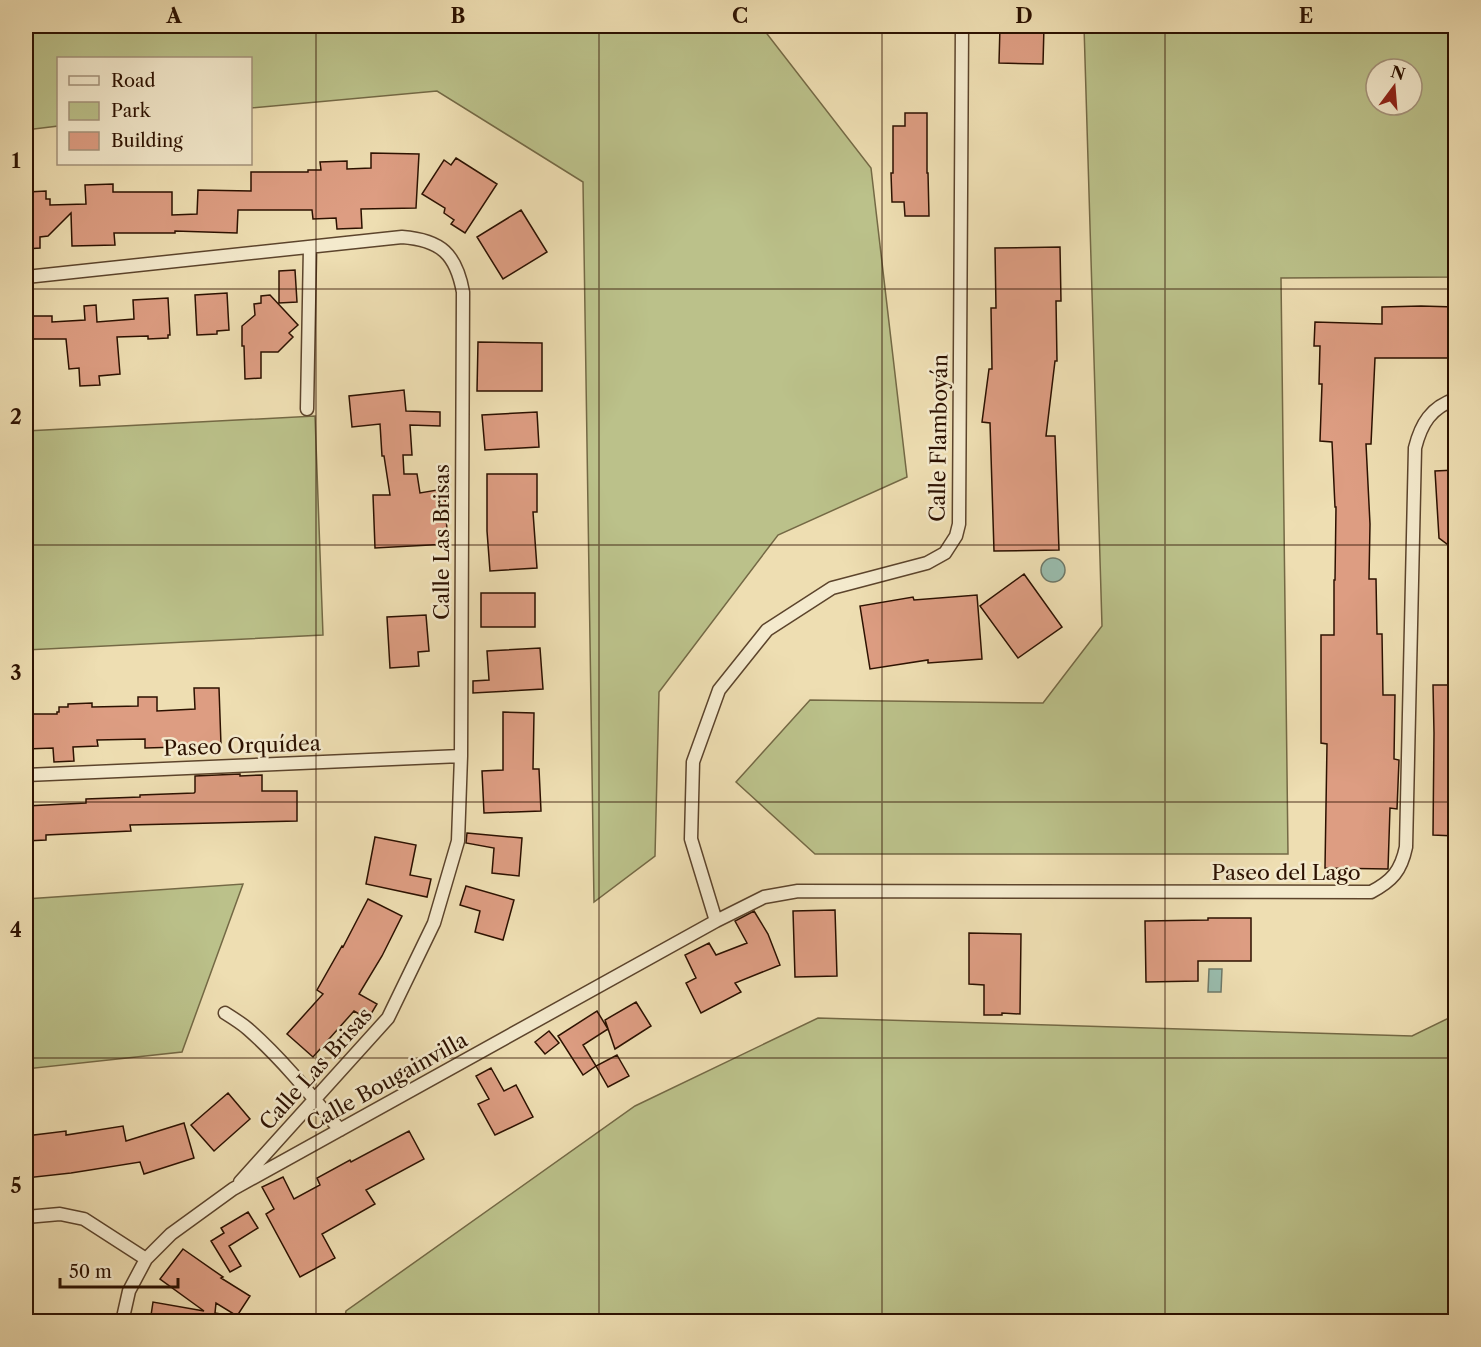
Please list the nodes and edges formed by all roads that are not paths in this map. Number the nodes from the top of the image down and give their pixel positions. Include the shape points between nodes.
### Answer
1 (962, 26) edge
2 (310, 247) junction
3 (26, 278) edge
4 (1455, 399) edge
5 (307, 410) dead end
6 (461, 756) junction
7 (26, 775) edge
8 (716, 921) junction
9 (225, 1013) dead end
10 (315, 1099) junction
11 (340, 1130) junction
12 (233, 1189) junction
13 (26, 1217) edge
14 (146, 1259) junction
15 (122, 1322) edge

1 - 8 street, Calle Flamboyán via 956,536 945,553 927,563 832,588 767,630 719,690 693,762 691,839
2 - 3 street, Calle Las Brisas
2 - 5 street
2 - 6 street, Calle Las Brisas via 420,238 451,258 460,274
4 - 8 street, Paseo del Lago via 1439,406 1427,418 1415,448 1406,847 1403,862 1384,885 1371,892 798,891 764,897
6 - 7 street, Paseo Orquídea
6 - 10 street, Calle Las Brisas via 459,841 434,923 388,1018
8 - 11 street, Calle Bougainvilla
9 - 10 street via 264,1043
10 - 11 street
10 - 12 street, Calle Las Brisas
11 - 12 street, Calle Bougainvilla
12 - 14 street, Calle Bougainvilla via 171,1234
13 - 14 street via 60,1214 84,1219
14 - 15 street, Calle Bougainvilla via 129,1291

